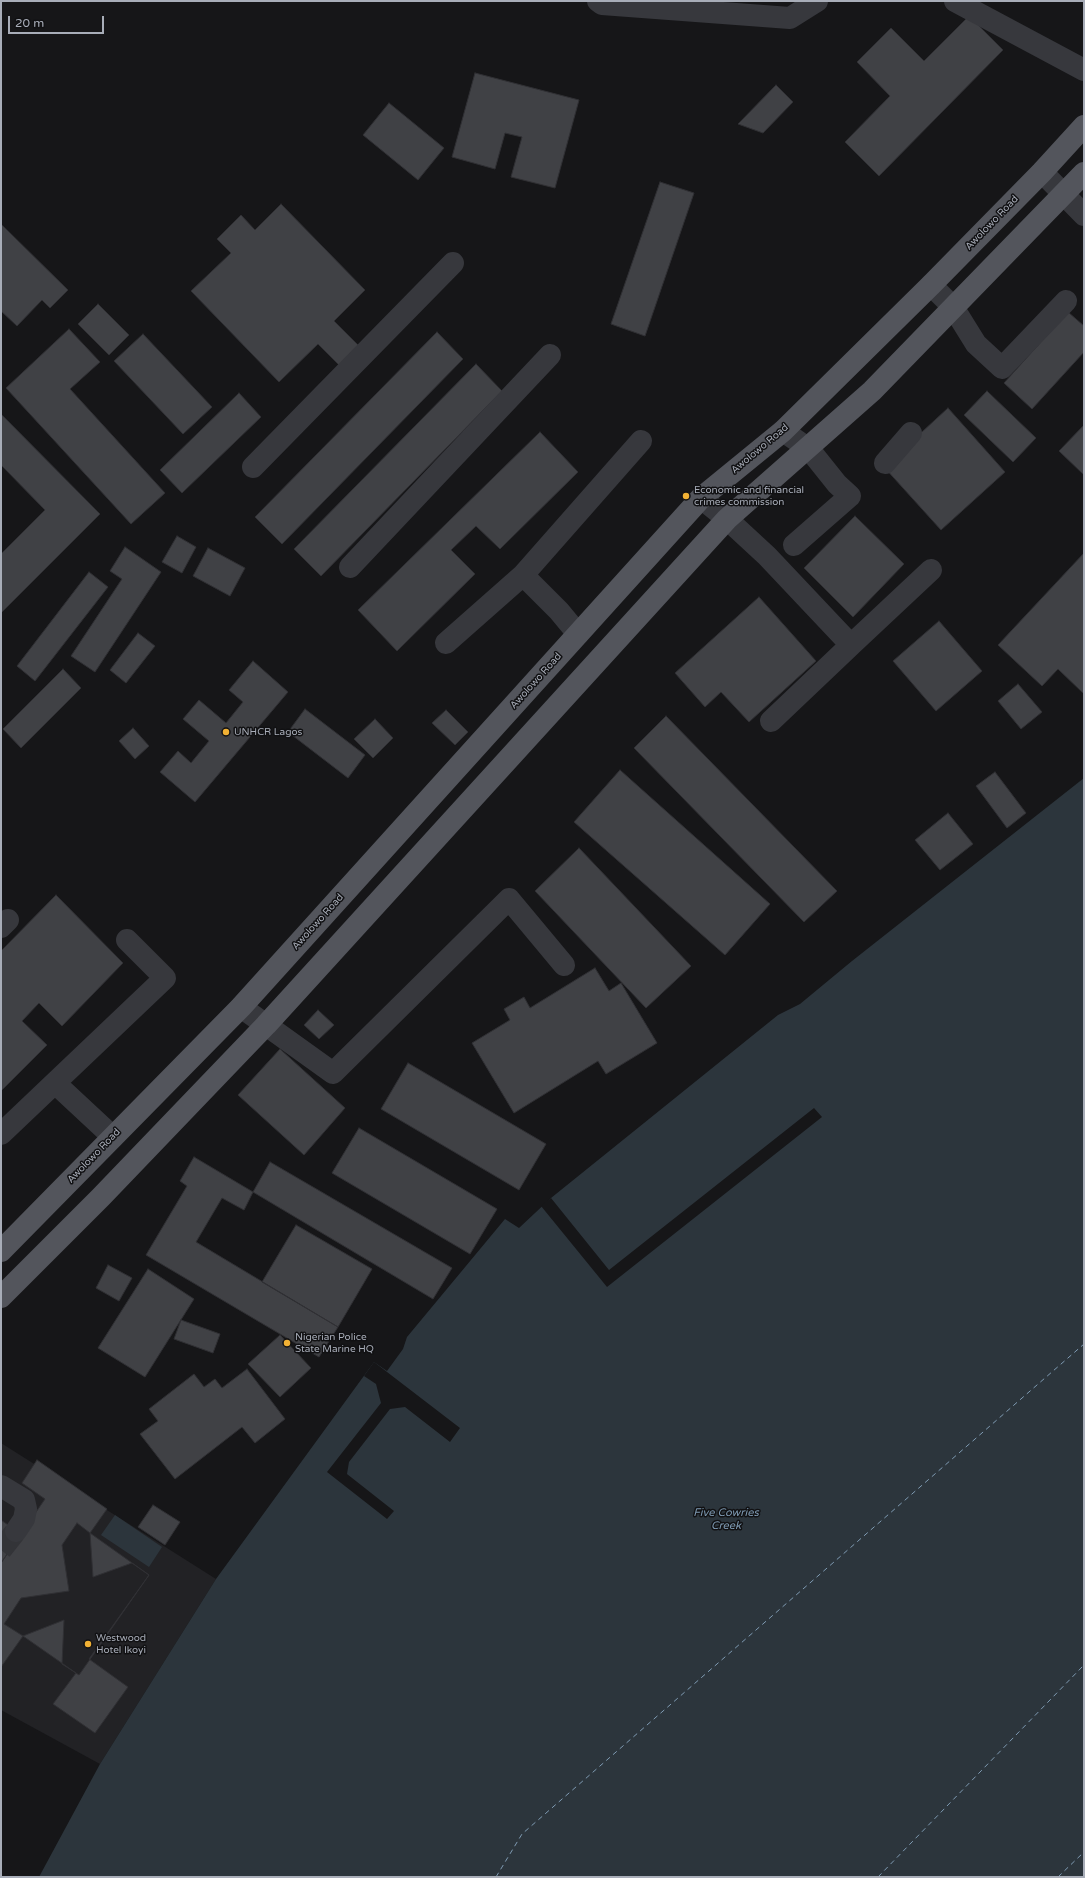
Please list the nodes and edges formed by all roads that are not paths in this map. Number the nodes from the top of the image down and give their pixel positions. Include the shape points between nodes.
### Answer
1 (598, 1) edge
2 (816, 1) edge
3 (955, 1) edge
4 (1084, 70) edge
5 (1084, 126) edge
6 (1042, 172) junction
7 (1084, 173) edge
8 (1063, 195) junction
9 (1084, 215) edge
10 (453, 263) dead end
11 (931, 285) junction
12 (1066, 301) dead end
13 (953, 307) junction
14 (550, 355) dead end
15 (783, 431) junction
16 (911, 433) dead end
17 (641, 441) dead end
18 (809, 449) junction
19 (885, 463) dead end
20 (253, 467) dead end
21 (701, 498) junction
22 (727, 519) junction
23 (794, 545) dead end
24 (350, 567) dead end
25 (931, 570) dead end
26 (523, 575) junction
27 (578, 634) junction
28 (446, 643) dead end
29 (851, 645) junction
30 (771, 721) dead end
31 (127, 940) dead end
32 (564, 965) dead end
33 (241, 1007) junction
34 (266, 1025) junction
35 (55, 1083) junction
36 (1, 1134) edge
37 (112, 1137) junction
38 (1, 1251) edge
39 (1, 1297) edge
40 (1, 1486) edge
41 (16, 1530) tunnel mouth

1 - 2 street via 602,4 790,18
3 - 4 street
5 - 6 main road, Awolowo Road
6 - 8 street
6 - 11 main road, Awolowo Road
7 - 8 main road
8 - 9 street
8 - 13 main road
10 - 20 street
11 - 13 street
11 - 15 main road, Awolowo Road
12 - 13 street via 1002,368 976,344
13 - 18 main road via 872,390
14 - 24 street
15 - 18 street
15 - 21 main road, Awolowo Road
16 - 19 street
17 - 26 street
18 - 22 main road
18 - 23 street via 850,496
21 - 22 street
21 - 27 main road, Awolowo Road
22 - 29 street via 767,556
22 - 34 main road
25 - 29 street
26 - 27 street
26 - 28 street
27 - 33 main road, Awolowo Road
29 - 30 street
31 - 35 street via 165,978
32 - 34 street via 509,899 334,1073
33 - 34 street
33 - 37 main road, Awolowo Road
34 - 39 main road
35 - 36 street
35 - 37 street
37 - 38 main road, Awolowo Road
40 - 41 street via 24,1500 24,1519

